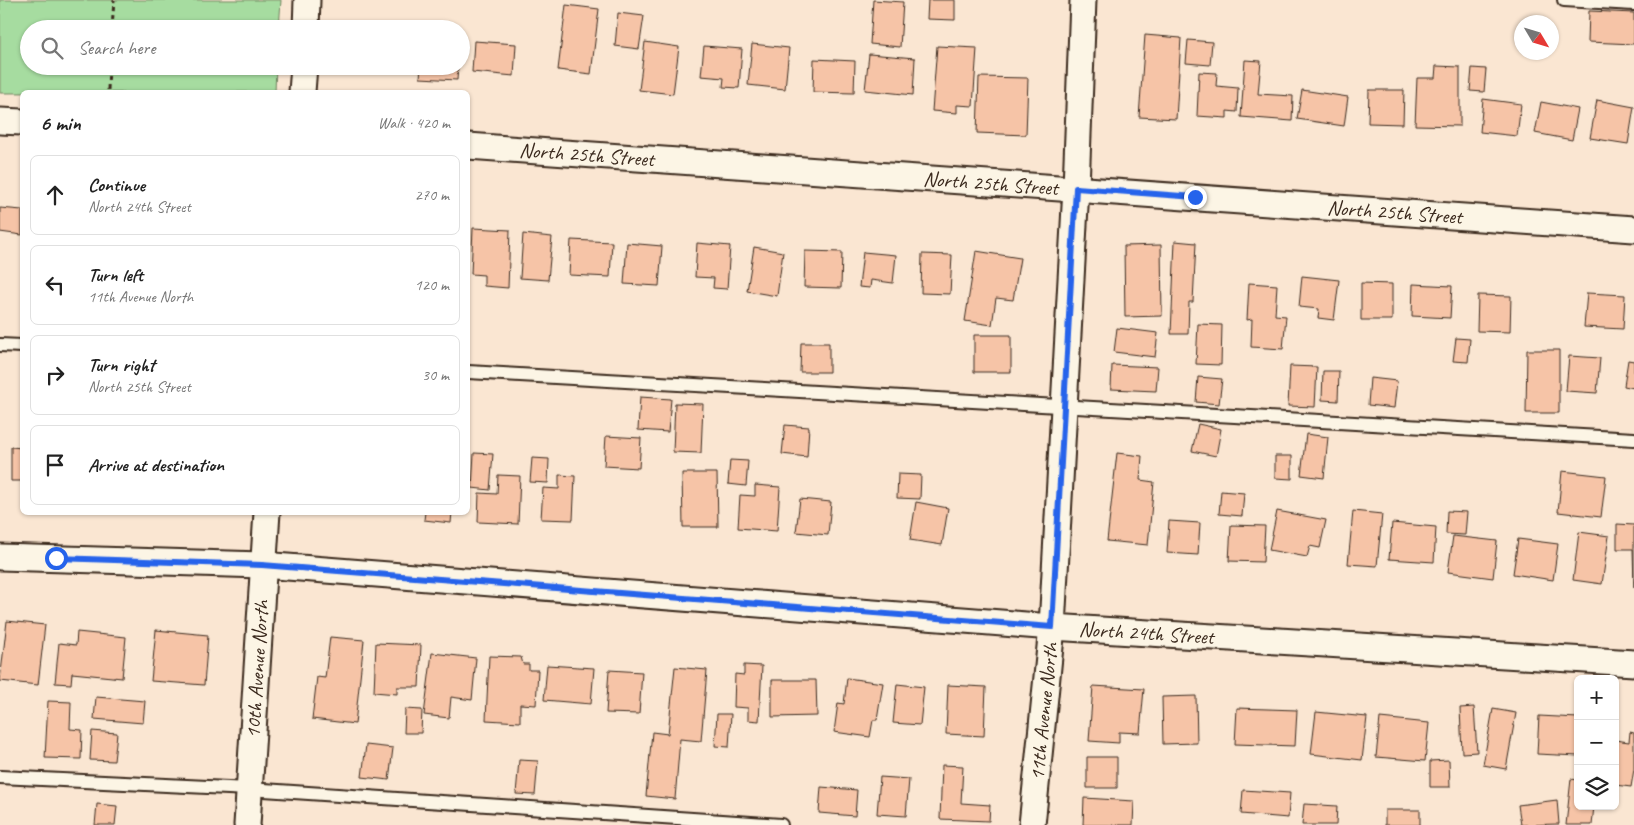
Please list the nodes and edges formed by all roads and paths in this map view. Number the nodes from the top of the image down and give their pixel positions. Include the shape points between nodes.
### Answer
1 (114, 0) edge
2 (307, 0) edge
3 (1084, 0) edge
4 (1564, 0) edge
5 (1634, 4) edge
6 (113, 20) edge
7 (306, 20) edge
8 (109, 75) edge
9 (303, 75) edge
10 (108, 90) dead end
11 (302, 90) edge
12 (0, 121) edge
13 (20, 122) edge
14 (470, 146) edge
15 (1076, 188) junction
16 (1634, 229) edge
17 (0, 345) edge
18 (20, 346) edge
19 (470, 372) edge
20 (1064, 406) junction
21 (1634, 439) edge
22 (267, 515) edge
23 (0, 557) edge
24 (262, 565) junction
25 (1052, 627) junction
26 (1634, 663) edge
27 (0, 777) edge
28 (249, 789) junction
29 (247, 825) edge
30 (781, 825) edge
31 (1032, 825) edge

1 - 6 path
2 - 7 street
3 - 15 street, 11th Avenue North
4 - 5 lane
8 - 10 path
9 - 11 street
12 - 13 street
14 - 15 street, North 25th Street
15 - 16 street, North 25th Street
15 - 20 street, 11th Avenue North
17 - 18 lane
19 - 20 lane
20 - 21 lane
20 - 25 street, 11th Avenue North
22 - 24 street, 10th Avenue North
23 - 24 street, North 24th Street
24 - 25 street, North 24th Street
24 - 28 street, 10th Avenue North
25 - 26 street, North 24th Street
25 - 31 street, 11th Avenue North
27 - 28 lane
28 - 29 street, 10th Avenue North
28 - 30 lane

